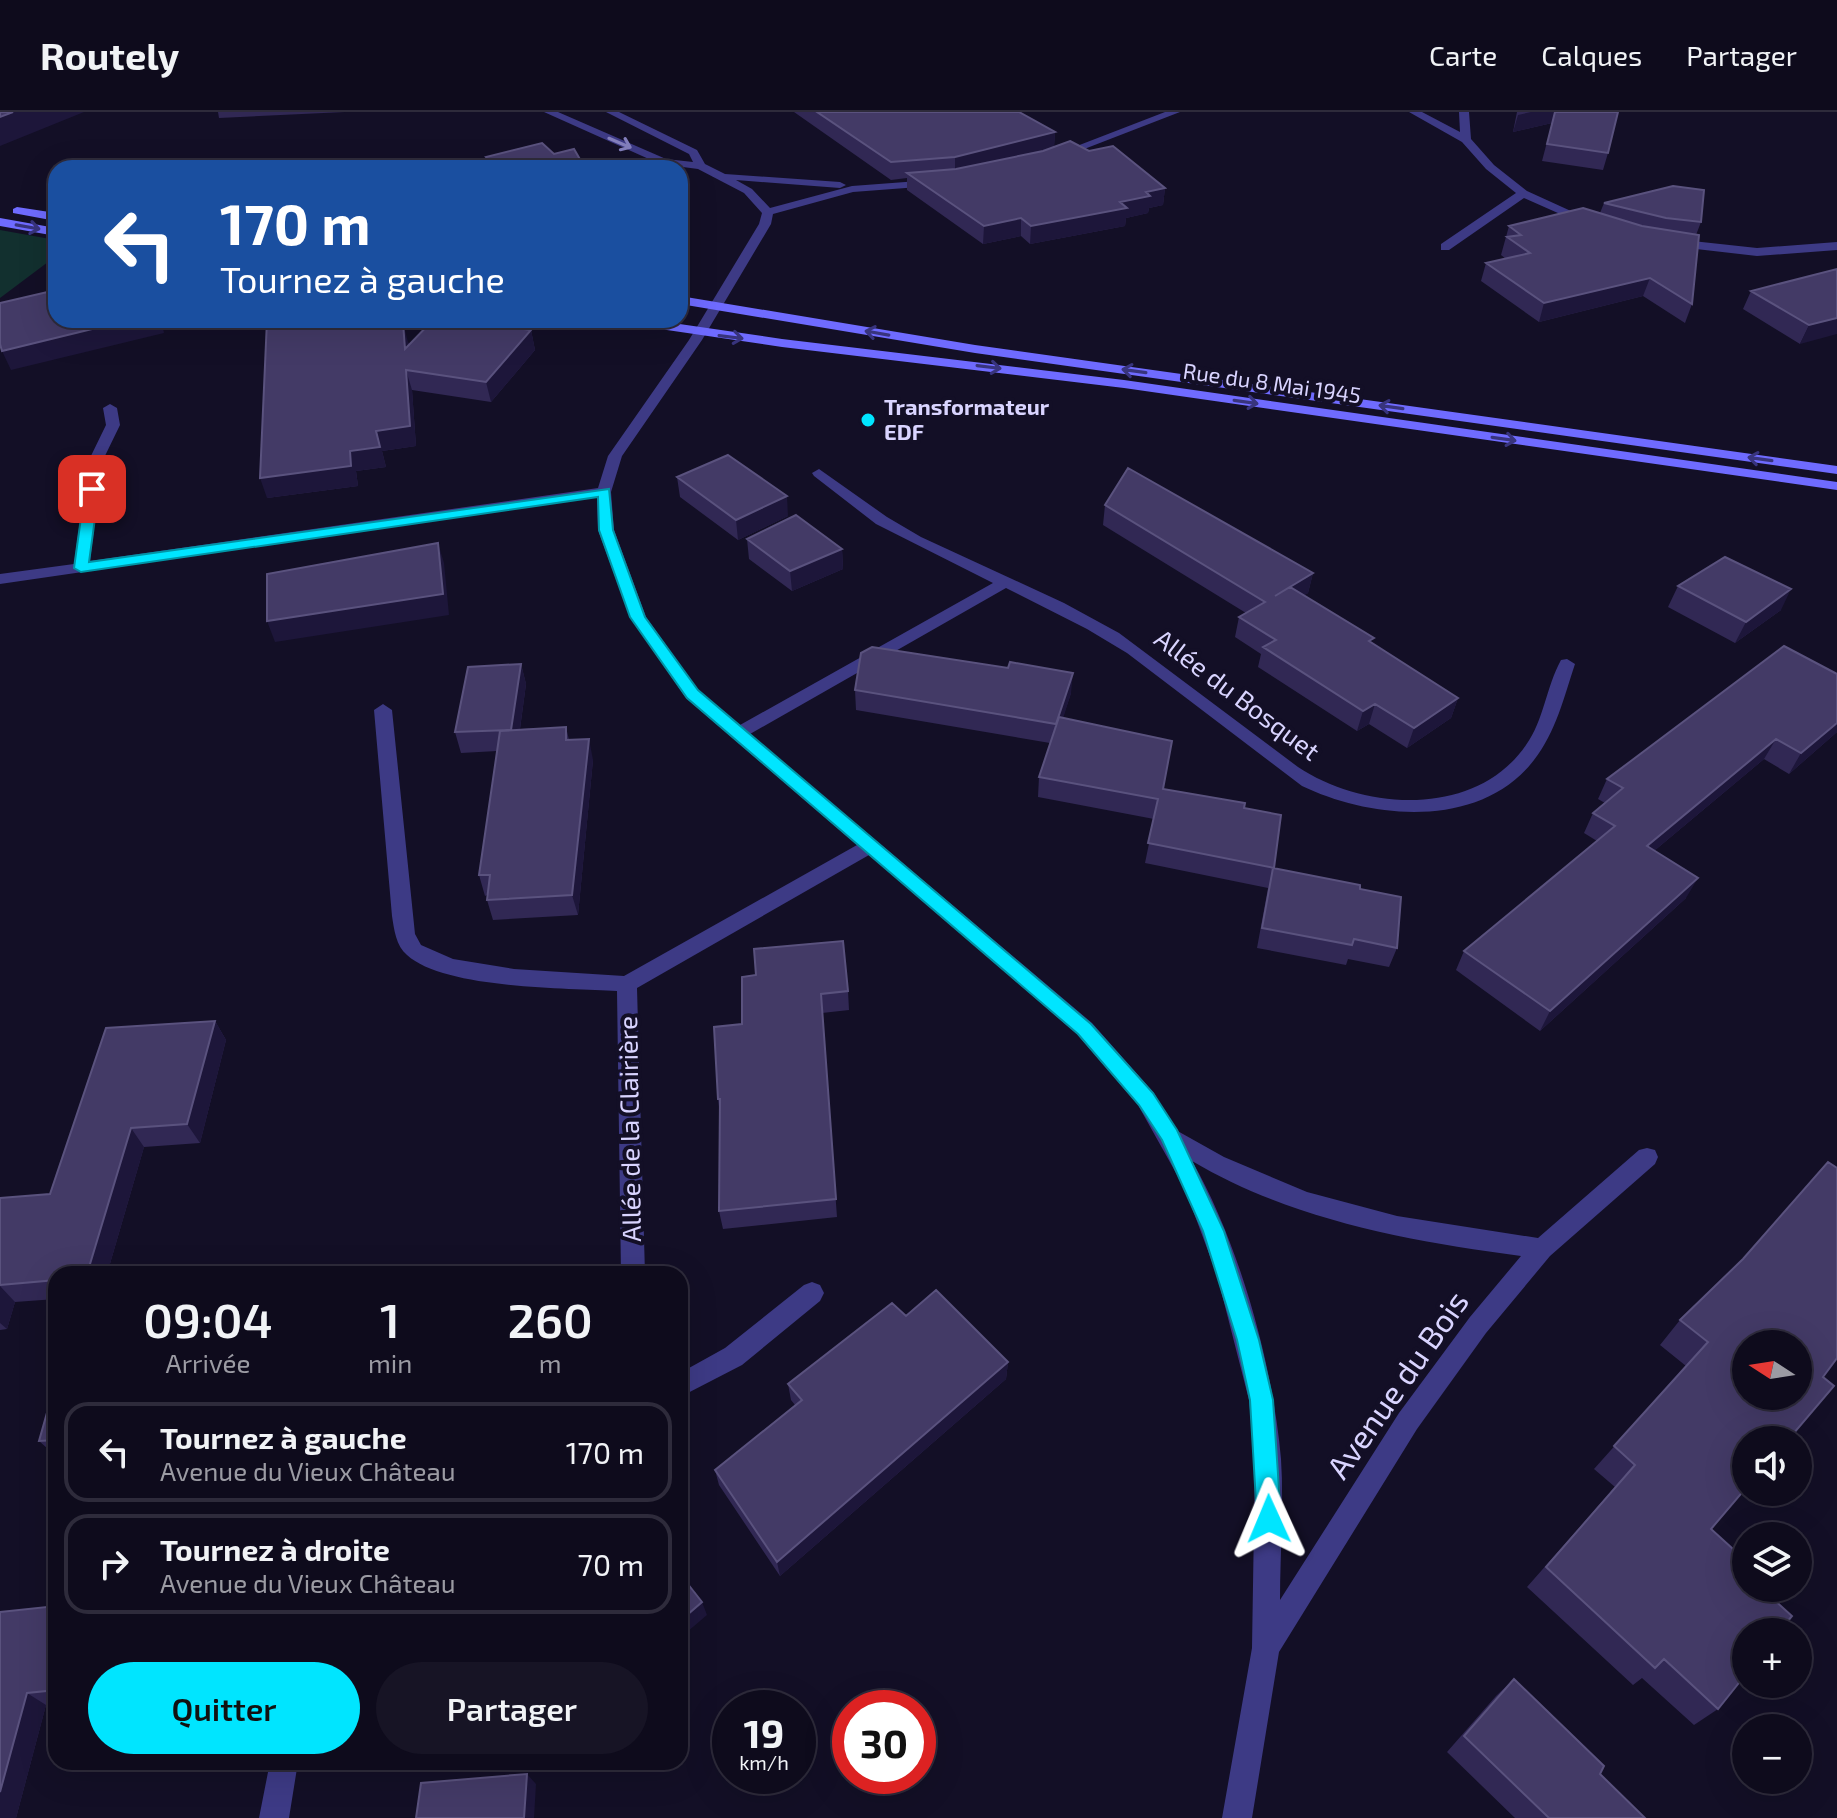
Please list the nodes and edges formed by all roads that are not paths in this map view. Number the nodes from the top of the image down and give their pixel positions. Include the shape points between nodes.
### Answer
1 (549, 112) edge
2 (611, 112) edge
3 (1175, 112) edge
4 (1414, 112) edge
5 (1464, 112) edge
6 (1466, 140) junction
7 (1051, 159) edge
8 (659, 160) edge
9 (688, 165) edge
10 (701, 166) junction
11 (721, 176) junction
12 (939, 182) edge
13 (868, 187) junction
14 (1523, 193) junction
15 (0, 208) edge
16 (768, 212) junction
17 (48, 216) edge
18 (0, 222) edge
19 (1605, 228) edge
20 (48, 231) edge
21 (1654, 240) edge
22 (1837, 246) edge
23 (1445, 247) dead end
24 (688, 301) edge
25 (717, 304) junction
26 (675, 328) edge
27 (700, 332) junction
28 (110, 408) dead end
29 (1837, 470) edge
30 (819, 473) dead end
31 (1837, 486) edge
32 (604, 492) junction
33 (81, 568) junction
34 (5, 582) edge
35 (1004, 583) junction
36 (1567, 664) dead end
37 (383, 710) dead end
38 (739, 733) junction
39 (871, 845) junction
40 (627, 984) junction
41 (1170, 1135) junction
42 (1647, 1157) dead end
43 (1542, 1249) junction
44 (633, 1266) edge
45 (812, 1293) dead end
46 (688, 1382) edge
47 (1266, 1648) junction
48 (283, 1770) edge
49 (274, 1818) edge
50 (1237, 1818) edge

1 -> 8 street
2 - 10 street via 693,152
3 - 7 street
4 - 6 street
5 - 6 street
6 - 14 street
9 -> 10 street
10 - 11 street
11 - 13 street
11 - 16 street via 756,197
12 - 13 street
13 - 16 street
14 - 19 street
14 - 23 street
15 - 17 main road
16 - 25 street
18 -> 20 main road
21 - 22 street via 1757,252
24 - 25 main road, Rue du 8 Mai 1945
25 - 27 street
29 -> 25 main road, Rue du 8 Mai 1945 via 975,349
26 - 27 main road, Rue du 8 Mai 1945
27 -> 31 main road, Rue du 8 Mai 1945 via 1124,384
27 - 32 street, Avenue du Bois via 615,456
28 - 33 street via 113,425 95,462
30 - 35 street, Allée du Bosquet via 882,524
32 - 33 street
32 - 38 street, Avenue du Bois via 606,530 638,617 692,694
33 - 34 street
35 - 36 street, Allée du Bosquet via 1128,646 1307,781 1377,803 1453,802 1508,777 1538,741
35 - 38 street
37 - 40 street, Allée de la Clairière via 402,916 414,951 430,962 458,969
38 - 39 street, Avenue du Bois
39 - 40 street, Allée de la Clairière
39 - 41 street, Avenue du Bois via 1085,1029
40 - 44 street, Allée de la Clairière
41 - 43 street, Avenue du Bois via 1212,1163 1330,1211 1423,1234
41 - 47 street, Avenue du Bois via 1229,1275 1261,1400 1268,1461
42 - 43 street, Avenue du Bois
43 - 47 street, Avenue du Bois via 1408,1421
45 - 46 street via 734,1357
47 - 50 street, Avenue du Bois
48 - 49 street

